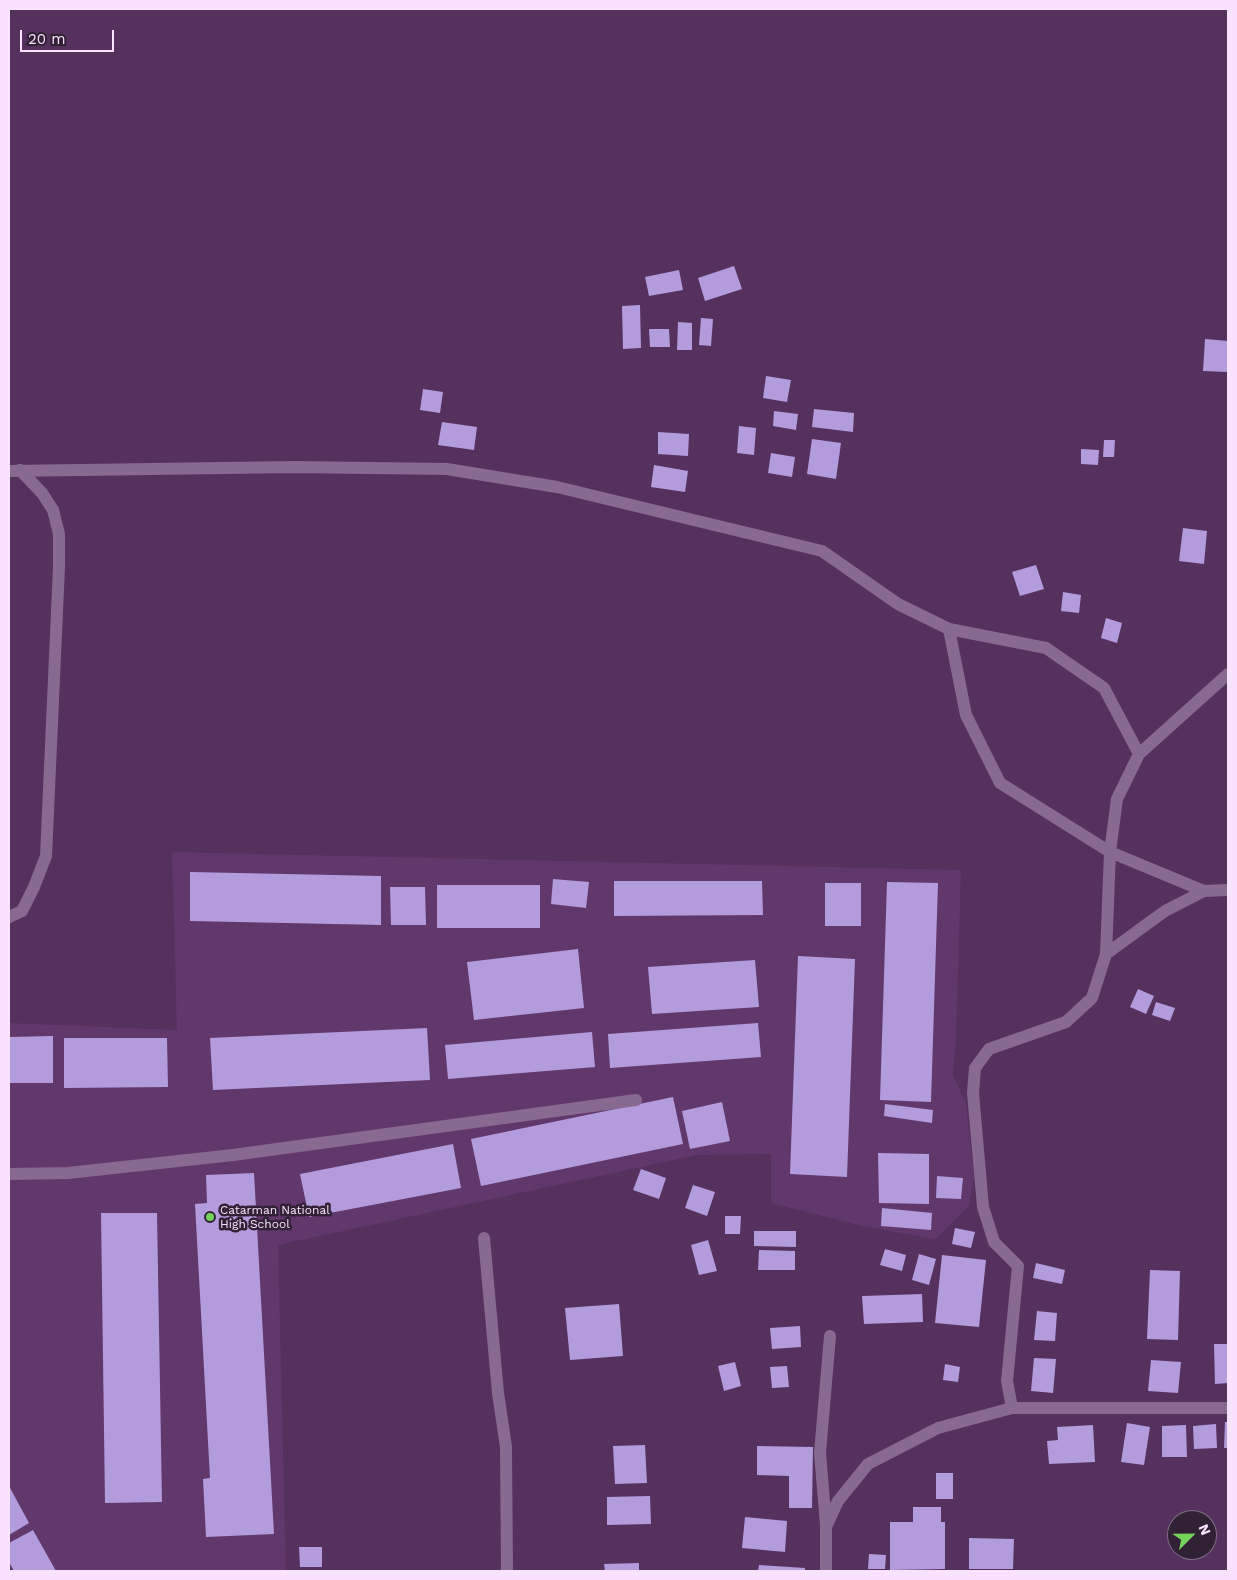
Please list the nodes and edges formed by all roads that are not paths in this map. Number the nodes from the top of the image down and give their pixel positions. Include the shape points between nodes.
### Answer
1 (14, 470) edge
2 (949, 629) junction
3 (1228, 674) edge
4 (1139, 754) junction
5 (1110, 852) junction
6 (1204, 890) junction
7 (1228, 890) edge
8 (9, 917) edge
9 (1106, 954) junction
10 (636, 1100) dead end
11 (9, 1174) edge
12 (484, 1238) dead end
13 (830, 1336) dead end
14 (1012, 1408) junction
15 (1228, 1408) edge
16 (826, 1527) junction
17 (507, 1571) edge
18 (826, 1571) edge

1 - 2 street via 447,468 548,485 822,551 898,604
1 - 8 street via 42,493 53,510 59,534 59,567 46,856 22,911
2 - 4 street via 1046,648 1104,688
2 - 5 street via 966,715 1000,783
3 - 4 street
4 - 5 street via 1117,799
5 - 6 street
5 - 9 street
6 - 7 street
6 - 9 street via 1165,911
9 - 14 street via 1092,998 1066,1022 989,1049 975,1068 974,1093 984,1207 994,1242 1018,1266 1007,1381
10 - 11 street via 233,1155 68,1173
12 - 17 street via 506,1447
13 - 16 street via 820,1453
14 - 15 street
14 - 16 street via 938,1428 868,1464 838,1501
16 - 18 street

